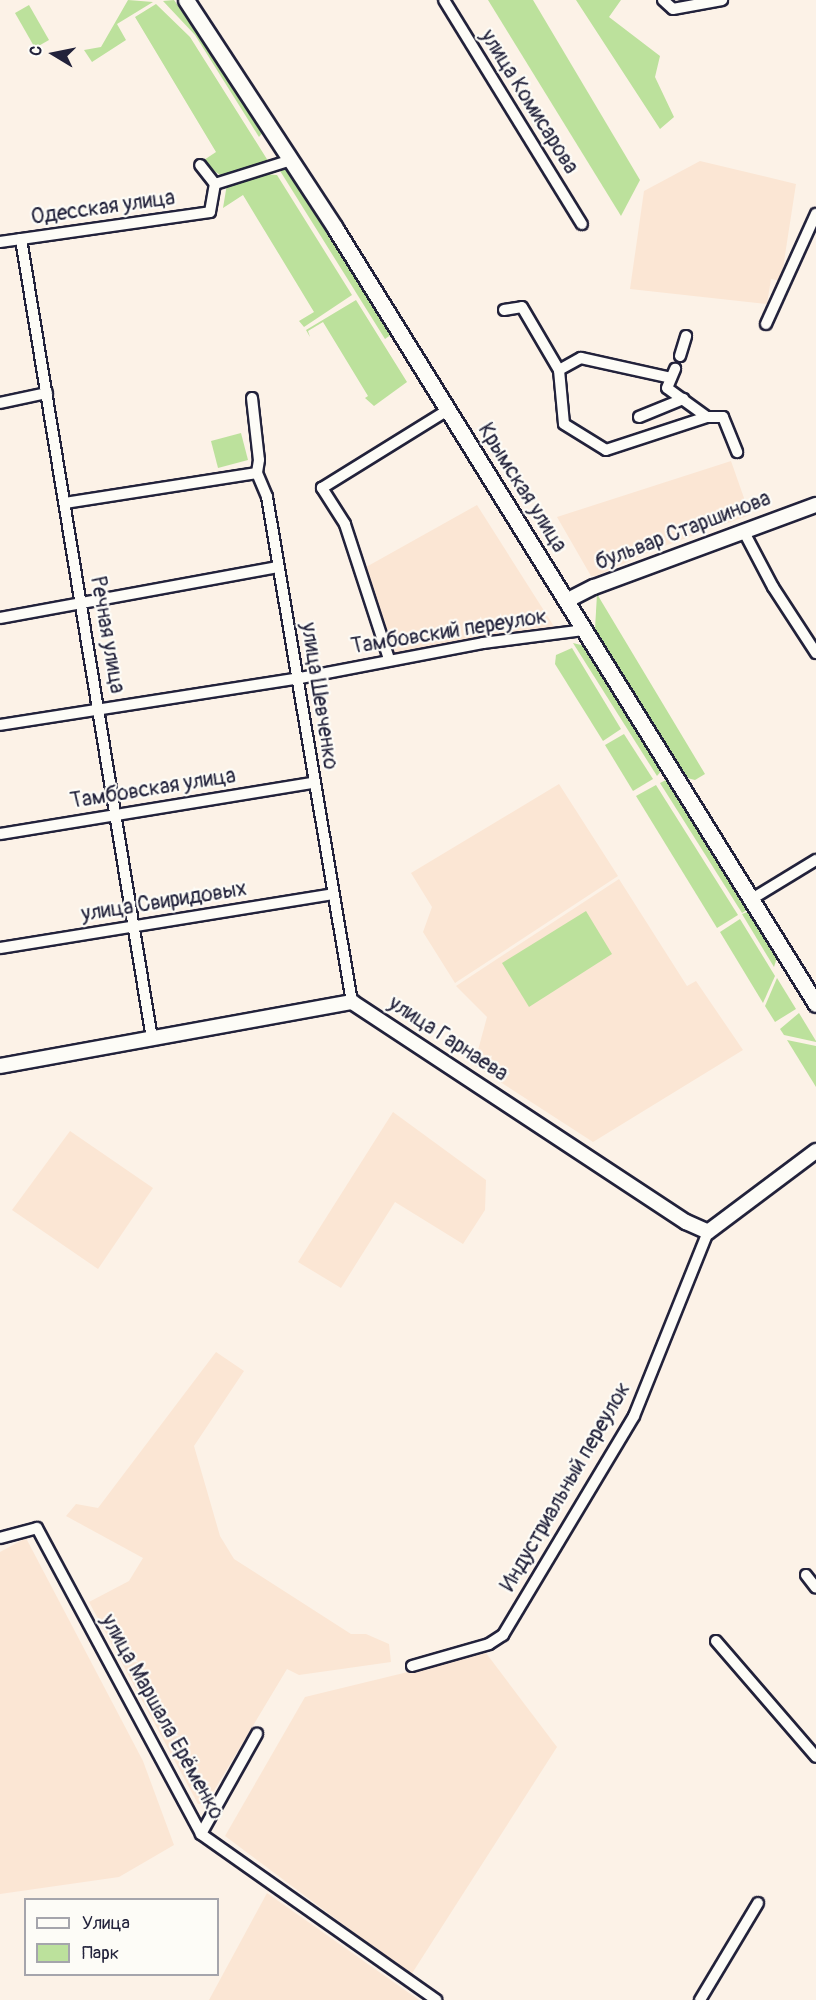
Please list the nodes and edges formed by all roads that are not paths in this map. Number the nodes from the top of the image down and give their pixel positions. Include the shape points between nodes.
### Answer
1 (186, 0) edge
2 (444, 0) edge
3 (663, 0) edge
4 (722, 0) edge
5 (291, 159) junction
6 (200, 165) dead end
7 (215, 184) junction
8 (816, 214) edge
9 (582, 224) dead end
10 (21, 239) junction
11 (0, 242) edge
12 (504, 310) dead end
13 (766, 324) dead end
14 (686, 336) dead end
15 (680, 356) dead end
16 (559, 370) junction
17 (47, 393) junction
18 (252, 398) dead end
19 (683, 399) junction
20 (0, 403) edge
21 (448, 410) junction
22 (639, 417) dead end
23 (707, 417) junction
24 (736, 452) dead end
25 (257, 473) junction
26 (65, 502) junction
27 (816, 505) edge
28 (744, 532) junction
29 (278, 567) junction
30 (568, 600) junction
31 (82, 602) junction
32 (0, 618) edge
33 (585, 630) junction
34 (816, 653) edge
35 (388, 659) junction
36 (296, 679) junction
37 (100, 710) junction
38 (0, 725) edge
39 (313, 783) junction
40 (118, 813) junction
41 (0, 834) edge
42 (816, 860) edge
43 (333, 894) junction
44 (752, 898) junction
45 (136, 926) junction
46 (0, 948) edge
47 (352, 1002) junction
48 (816, 1004) edge
49 (152, 1039) junction
50 (0, 1066) edge
51 (816, 1152) edge
52 (708, 1232) junction
53 (0, 1538) edge
54 (806, 1575) dead end
55 (816, 1588) edge
56 (716, 1641) dead end
57 (412, 1666) dead end
58 (257, 1734) dead end
59 (816, 1757) edge
60 (201, 1834) junction
61 (758, 1903) dead end
62 (436, 2000) edge
63 (700, 2000) edge

1 - 5 main road, Крымская улица
2 - 9 street, улица Комисарова
3 - 4 street via 673,9
5 - 7 street
5 - 21 main road, Крымская улица
6 - 7 street
7 - 10 street, Одесская улица via 210,212
8 - 13 street
10 - 11 street, Одесская улица
10 - 17 street, Речная улица
12 - 16 street via 522,307
14 - 15 street
16 - 19 street via 581,358 673,373 667,388
16 - 23 street via 564,424 606,450
17 - 20 street
17 - 26 street, Речная улица
18 - 25 street, улица Шевченко via 260,460
19 - 22 street
19 - 23 street
21 - 30 main road, Крымская улица
21 - 35 street via 322,488 345,524
23 - 24 street via 723,417
25 - 26 street
25 - 29 street, улица Шевченко via 267,497
26 - 31 street, Речная улица
27 - 28 street, бульвар Старшинова
28 - 30 street, бульвар Старшинова
28 - 34 street
29 - 31 street
29 - 36 street, улица Шевченко
30 - 33 main road, Крымская улица
31 - 32 street
31 - 37 street, Речная улица
33 - 35 street, Тамбовский переулок
33 - 44 main road, Крымская улица
35 - 36 street, Тамбовский переулок
36 - 37 street, Тамбовский переулок
36 - 39 street, улица Шевченко
37 - 38 street, Тамбовский переулок
37 - 40 street, Речная улица
39 - 40 street, Тамбовская улица
39 - 43 street, улица Шевченко
40 - 41 street, Тамбовская улица
40 - 45 street, Речная улица
42 - 44 street
43 - 45 street, улица Свиридовых
43 - 47 street, улица Шевченко
44 - 48 main road, Крымская улица
45 - 46 street, улица Свиридовых
45 - 49 street, Речная улица
47 - 49 street
47 - 52 street, улица Гарнаева via 676,1216
49 - 50 street
51 - 52 street
52 - 57 street, Индустриальный переулок via 634,1416 503,1635 489,1644
53 - 60 street, улица Маршала Ерёменко via 37,1528
54 - 55 street
56 - 59 street
58 - 60 street
60 - 62 street, улица Маршала Ерёменко
61 - 63 street

